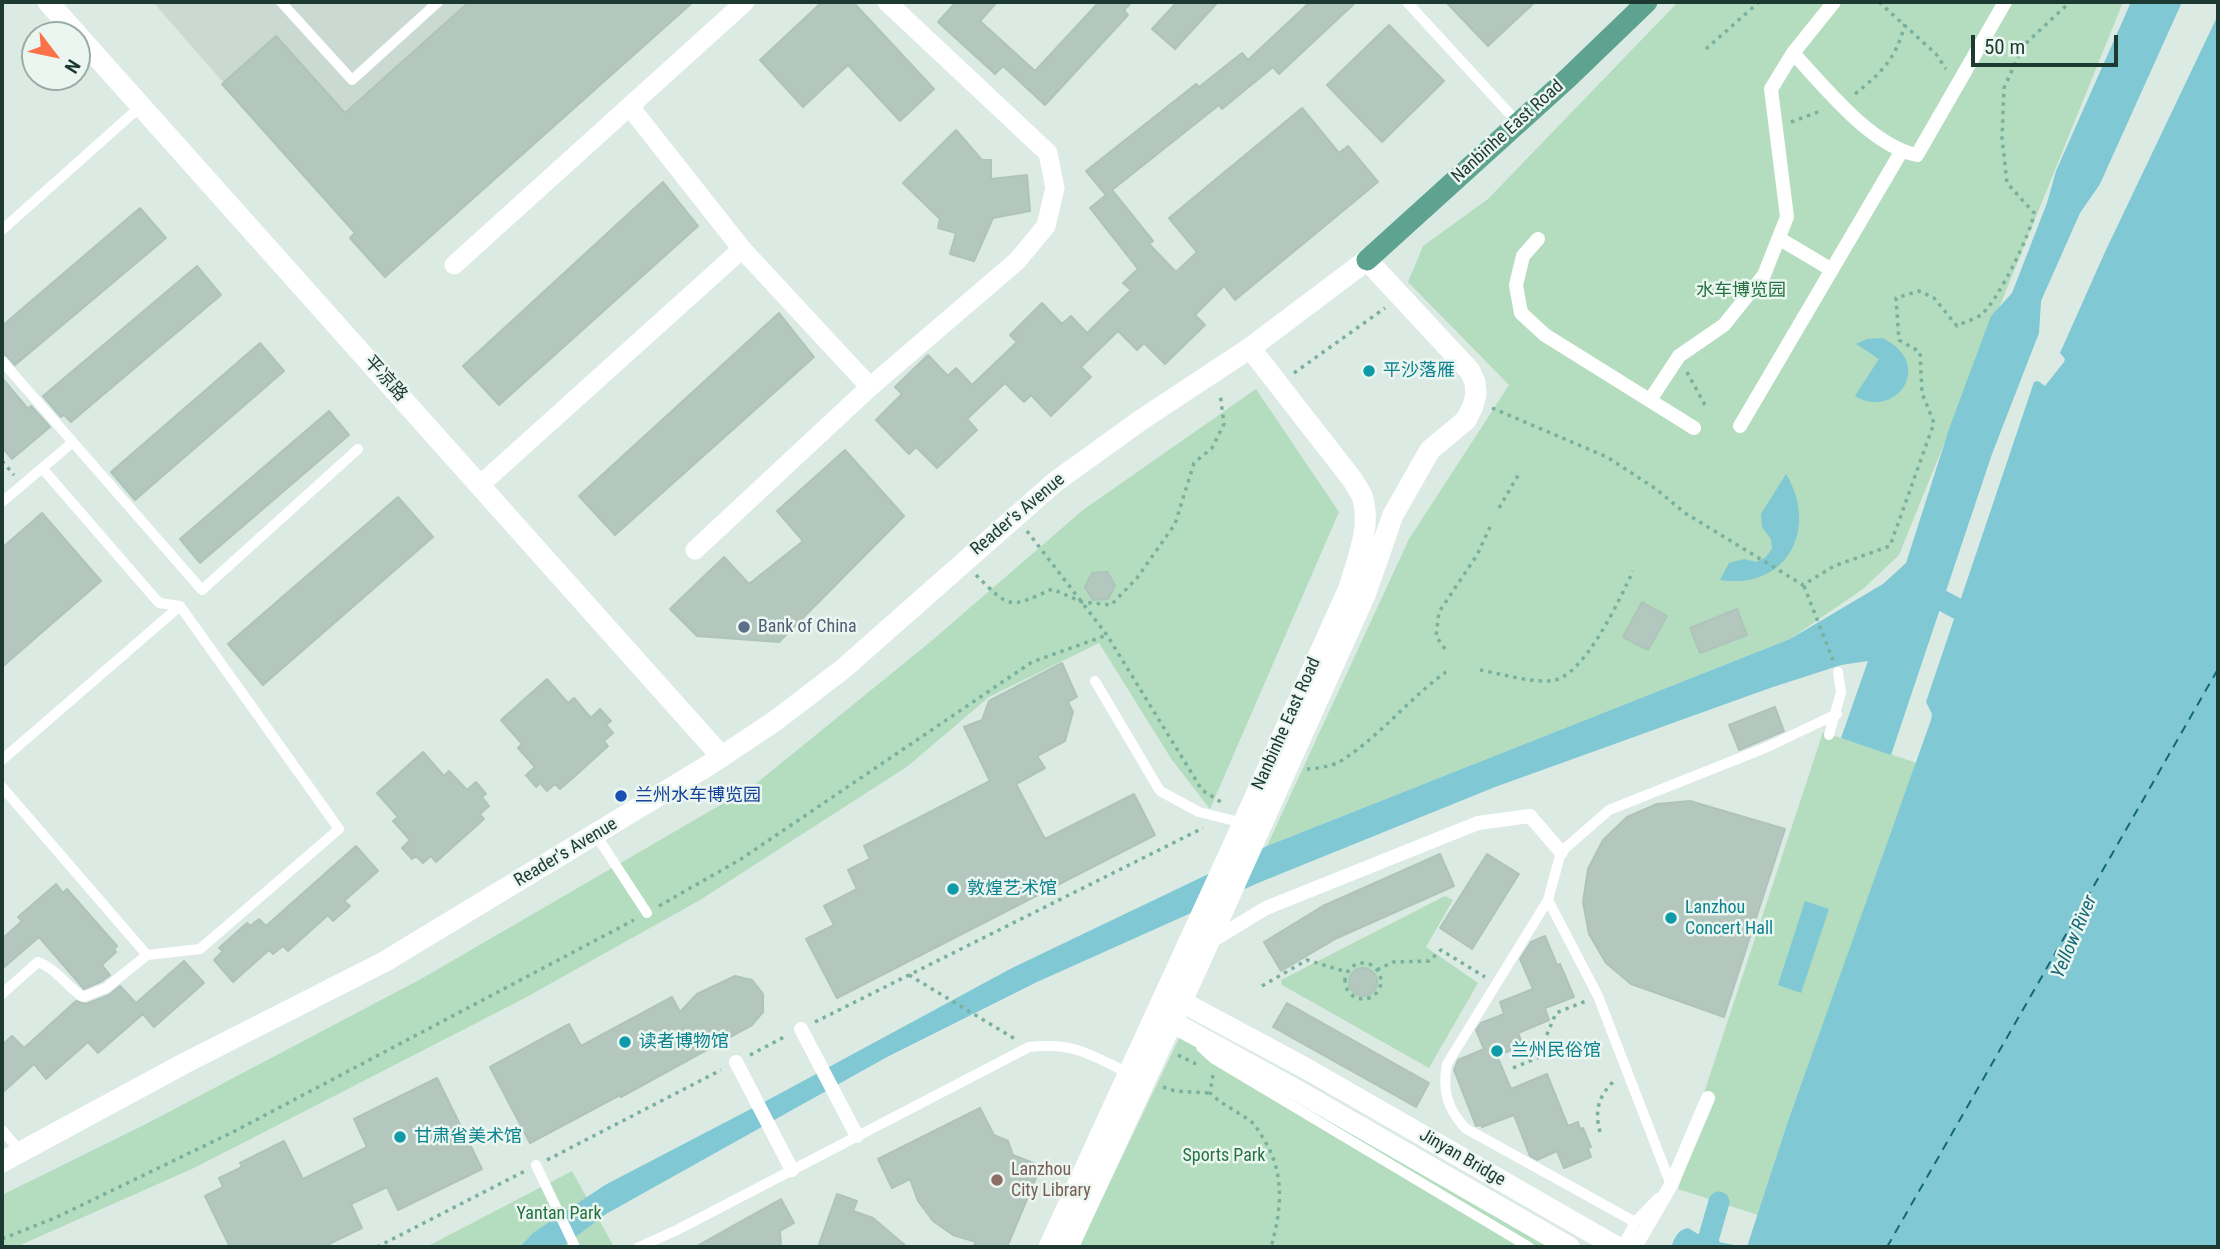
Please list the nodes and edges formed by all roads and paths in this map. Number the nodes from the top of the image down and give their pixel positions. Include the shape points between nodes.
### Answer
1 (48, 2) edge
2 (281, 2) edge
3 (438, 2) edge
4 (745, 2) edge
5 (887, 2) edge
6 (1407, 2) edge
7 (1647, 2) edge
8 (1759, 2) edge
9 (1834, 2) edge
10 (1879, 2) edge
11 (2005, 2) edge
12 (2070, 2) edge
13 (1905, 24) junction
14 (1706, 49) dead end
15 (1793, 53) junction
16 (1957, 86) junction
17 (1841, 104) junction
18 (141, 106) junction
19 (630, 107) junction
20 (1776, 120) junction
21 (1518, 124) junction
22 (1901, 152) junction
23 (2, 230) edge
24 (1538, 239) dead end
25 (1780, 239) junction
26 (742, 249) junction
27 (1367, 260) junction
28 (454, 265) dead end
29 (1832, 270) junction
30 (1399, 295) junction
31 (1250, 348) junction
32 (1679, 356) junction
33 (2, 361) edge
34 (1216, 370) junction
35 (1278, 383) junction
36 (870, 387) junction
37 (1650, 400) junction
38 (1474, 401) junction
39 (1706, 407) dead end
40 (1740, 426) dead end
41 (1694, 428) dead end
42 (73, 442) junction
43 (358, 449) dead end
44 (42, 468) junction
45 (1520, 472) dead end
46 (480, 485) junction
47 (2, 502) edge
48 (1499, 509) dead end
49 (1015, 515) junction
50 (1491, 525) dead end
51 (695, 550) dead end
52 (963, 562) junction
53 (1633, 571) dead end
54 (1803, 585) junction
55 (1082, 601) junction
56 (180, 606) junction
57 (1107, 635) junction
58 (1445, 649) dead end
59 (1480, 670) dead end
60 (1446, 672) dead end
61 (1838, 672) joint
62 (1095, 681) dead end
63 (1837, 714) junction
64 (1829, 735) dead end
65 (722, 757) junction
66 (2, 760) edge
67 (1286, 766) junction
68 (2, 787) edge
69 (1239, 831) junction
70 (596, 835) junction
71 (1561, 852) junction
72 (1548, 900) junction
73 (647, 913) junction
74 (147, 955) junction
75 (1190, 962) junction
76 (1377, 970) junction
77 (1347, 972) junction
78 (909, 975) dead end
79 (1496, 984) junction
80 (1262, 986) dead end
81 (2, 995) edge
82 (1598, 996) junction
83 (1173, 998) junction
84 (1164, 1018) junction
85 (801, 1029) dead end
86 (1009, 1035) dead end
87 (736, 1062) dead end
88 (1513, 1068) dead end
89 (1213, 1073) dead end
90 (1626, 1074) junction
91 (1136, 1077) junction
92 (1209, 1093) junction
93 (1709, 1098) dead end
94 (2, 1130) edge
95 (1600, 1132) dead end
96 (857, 1136) junction
97 (11, 1157) edge
98 (536, 1165) dead end
99 (792, 1170) junction
100 (1671, 1185) junction
101 (1635, 1222) junction
102 (2, 1239) edge
103 (575, 1247) edge
104 (639, 1247) edge
105 (1049, 1247) edge
106 (1068, 1247) edge
107 (1271, 1247) edge
108 (1529, 1247) edge
109 (1569, 1247) edge
110 (1619, 1247) edge
111 (1635, 1247) edge

1 - 18 main road, 平凉路
2 - 3 lane via 352,80
4 - 19 street
5 - 36 street via 1048,153 1055,188 1046,226 1017,261
6 - 21 lane
7 - 21 main road, Nanbinhe East Road
8 - 14 path
9 - 15 street
10 - 13 path
11 - 16 street
12 - 54 path via 2023,46 2004,88 2002,138 2007,183 2034,213 2005,281 1982,314 1957,326 1926,294 1919,291 1896,298 1899,340 1920,352 1922,393 1934,423 1890,546 1834,566
13 - 16 path via 1936,54
13 - 17 path via 1898,50 1878,76
15 - 17 street
15 - 20 street via 1771,89
16 - 22 street via 1917,155
17 - 20 path via 1793,122
17 - 22 street via 1861,127
18 - 23 lane
18 - 46 main road, 平凉路
19 - 26 street
19 - 28 street
20 - 25 street via 1787,217
21 - 27 main road, Nanbinhe East Road
22 - 29 street
24 - 37 street via 1523,256 1516,285 1521,313 1545,335
25 - 29 street
25 - 32 street via 1764,275 1724,325
26 - 36 street
26 - 46 street
27 - 30 main road
27 - 31 main road, Nanbinhe East Road
29 - 40 street
30 - 35 path
30 - 38 main road via 1470,371 1475,382
31 - 34 main road, Reader's Avenue
31 - 35 main road, Nanbinhe East Road
32 - 37 street
32 - 39 path
33 - 42 lane
34 - 49 main road, Reader's Avenue
34 - 55 path via 1224,424 1212,448 1194,463 1175,524 1137,578 1111,605
35 - 69 main road, Nanbinhe East Road via 1363,496 1366,514 1349,588
36 - 51 street
37 - 41 street
38 - 54 path via 1607,457 1685,513
38 - 67 main road, Nanbinhe East Road via 1466,420 1430,450 1393,515 1365,595
42 - 43 lane via 202,590
42 - 44 lane
44 - 47 lane
44 - 56 lane via 159,603
45 - 48 path
46 - 65 main road, 平凉路
49 - 52 main road, Reader's Avenue
49 - 55 path
50 - 58 path via 1439,612 1436,636
52 - 55 path via 1002,601 1020,604 1052,589
52 - 65 main road, Reader's Avenue via 807,698
53 - 59 path via 1607,623 1572,670 1553,681
54 - 61 path
55 - 57 path
56 - 66 lane
56 - 74 lane via 339,828 200,949
57 - 69 path via 1202,790 1221,802
57 - 73 path via 1032,662 741,859
60 - 67 path via 1337,763 1311,769
61 - 63 lane
62 - 69 lane via 1160,791
63 - 64 lane
63 - 71 lane via 1609,810
65 - 70 main road, Reader's Avenue
67 - 69 main road, Nanbinhe East Road
68 - 74 lane
69 - 75 main road, Nanbinhe East Road
70 - 73 lane
70 - 97 main road, Reader's Avenue via 384,962
71 - 72 lane
71 - 75 street via 1530,816 1478,823 1266,908
72 - 79 lane
72 - 82 lane
73 - 102 path via 235,1131
74 - 81 lane via 106,988 83,997 48,965 38,962
75 - 83 main road, Nanbinhe East Road
76 - 77 path via 1361,963
76 - 77 path via 1380,987 1367,999 1350,994 1345,984
76 - 79 path via 1393,962 1429,961 1441,950
77 - 80 path via 1307,960
78 - 86 path
79 - 101 lane via 1447,1064 1446,1099 1453,1115 1465,1128
82 - 88 path via 1556,1013 1536,1058
82 - 90 lane
83 - 84 main road, Nanbinhe East Road
83 - 110 main road, Jinyan Bridge
84 - 91 main road, Nanbinhe East Road
84 - 108 lane via 1214,1059
84 - 109 main road, Jinyan Bridge
85 - 96 street
87 - 99 street
89 - 92 path
90 - 95 path via 1616,1078 1598,1102
90 - 100 lane
91 - 92 path via 1175,1091
91 - 96 lane via 1079,1048 1054,1044 1029,1048
91 - 105 main road, Nanbinhe East Road
91 - 106 main road, Nanbinhe East Road
92 - 107 path via 1255,1125 1271,1151 1280,1176 1279,1219
93 - 100 street
94 - 97 lane
96 - 99 lane
98 - 103 lane
99 - 104 lane
100 - 101 lane
100 - 111 street
101 - 110 lane

